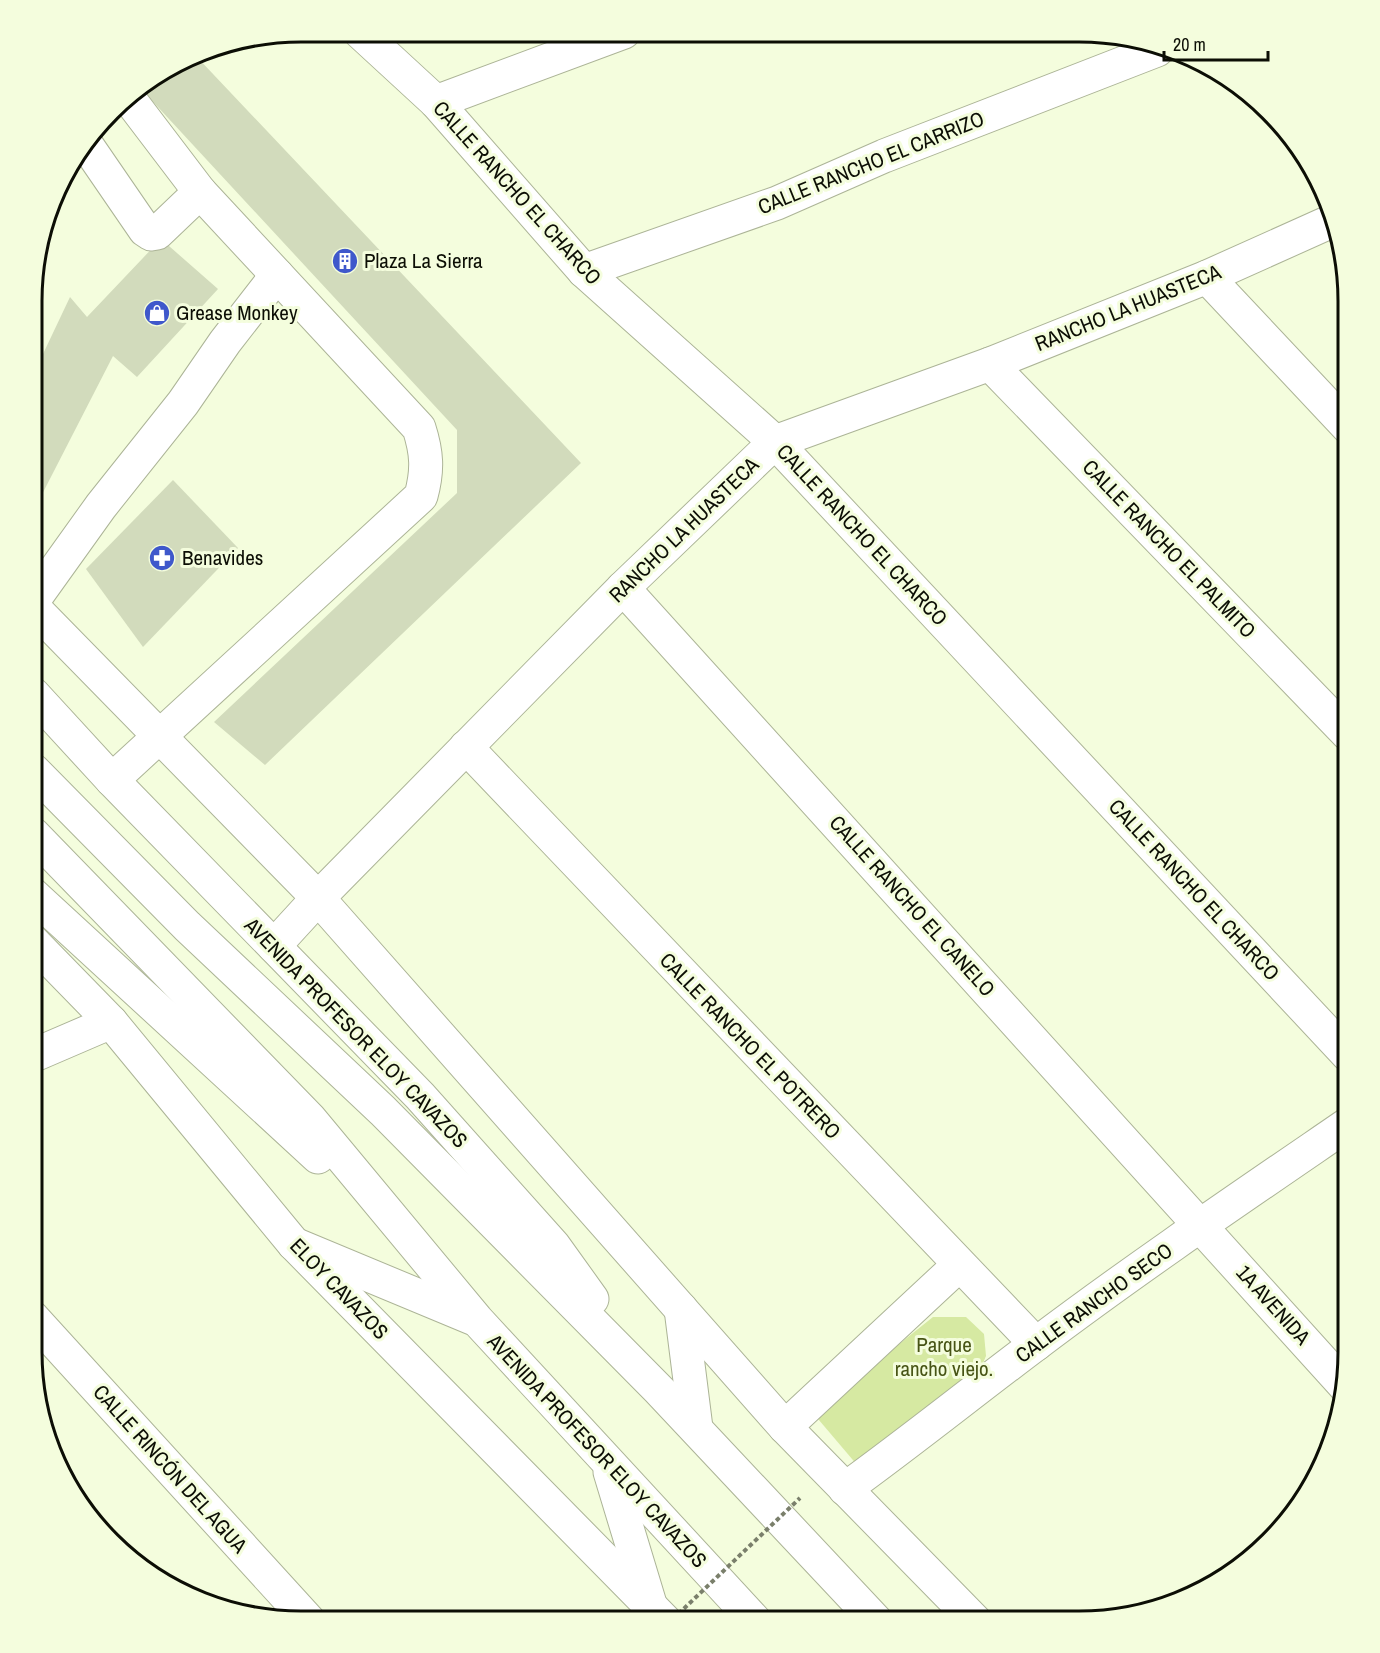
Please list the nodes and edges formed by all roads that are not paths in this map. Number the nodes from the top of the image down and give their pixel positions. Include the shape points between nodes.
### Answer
1 (371, 42) edge
2 (597, 42) edge
3 (1151, 52) edge
4 (436, 102) junction
5 (133, 104) edge
6 (91, 151) edge
7 (200, 192) junction
8 (1326, 224) edge
9 (584, 271) junction
10 (277, 275) junction
11 (1207, 277) junction
12 (990, 364) junction
13 (1338, 416) edge
14 (775, 442) junction
15 (42, 588) edge
16 (623, 588) junction
17 (42, 616) edge
18 (42, 704) edge
19 (1338, 724) edge
20 (159, 736) junction
21 (466, 747) junction
22 (42, 779) edge
23 (112, 780) junction
24 (42, 843) edge
25 (318, 898) junction
26 (42, 902) edge
27 (274, 946) junction
28 (42, 951) edge
29 (111, 1022) junction
30 (1338, 1044) edge
31 (42, 1052) edge
32 (1338, 1131) edge
33 (374, 1195) junction
34 (1200, 1224) junction
35 (294, 1244) junction
36 (959, 1265) junction
37 (681, 1309) junction
38 (477, 1320) junction
39 (42, 1328) edge
40 (1036, 1344) junction
41 (1337, 1377) edge
42 (659, 1390) junction
43 (785, 1427) junction
44 (696, 1428) junction
45 (608, 1464) junction
46 (845, 1490) junction
47 (300, 1611) edge
48 (658, 1611) edge
49 (661, 1611) edge
50 (745, 1611) edge
51 (867, 1611) edge
52 (965, 1611) edge

1 - 4 street, CALLE RANCHO EL CHARCO
2 - 4 street
3 - 9 street, CALLE RANCHO EL CARRIZO via 884,156 777,203
4 - 9 street, CALLE RANCHO EL CHARCO
5 - 7 street
6 - 7 street via 151,234 157,233
7 - 10 street
8 - 11 street, RANCHO LA HUASTECA
9 - 14 street, CALLE RANCHO EL CHARCO
10 - 15 street
10 - 20 street via 419,428 426,450 425,481 421,496 404,513
11 - 12 street, RANCHO LA HUASTECA
11 - 13 street
12 - 14 street, RANCHO LA HUASTECA
12 - 19 street, CALLE RANCHO EL PALMITO
14 - 16 street, RANCHO LA HUASTECA
14 - 30 street, CALLE RANCHO EL CHARCO
16 - 21 street, RANCHO LA HUASTECA
16 - 34 street, CALLE RANCHO EL CANELO
17 - 20 street
18 - 23 street, AVENIDA PROFESOR ELOY CAVAZOS
20 - 23 street
20 - 25 street
21 - 25 street, RANCHO LA HUASTECA
21 - 36 street, CALLE RANCHO EL POTRERO
22 - 42 street, AVENIDA PROFESOR ELOY CAVAZOS via 187,926 383,1112
23 - 27 street, AVENIDA PROFESOR ELOY CAVAZOS
24 - 33 street, AVENIDA PROFESOR ELOY CAVAZOS via 310,1119
25 - 27 street, RANCHO LA HUASTECA
25 - 37 street
26 - 33 street, AVENIDA PROFESOR ELOY CAVAZOS via 318,1157 348,1181
27 - 42 street, AVENIDA PROFESOR ELOY CAVAZOS via 420,1096 554,1246
28 - 29 street, ELOY CAVAZOS
29 - 31 street
29 - 35 street, ELOY CAVAZOS
32 - 34 street, CALLE RANCHO SECO
33 - 38 street, AVENIDA PROFESOR ELOY CAVAZOS
34 - 40 street, CALLE RANCHO SECO
34 - 41 street, 1A AVENIDA
35 - 38 street
35 - 48 street, ELOY CAVAZOS
36 - 40 street, CALLE RANCHO EL POTRERO
36 - 43 street
37 - 43 street
37 - 44 street
38 - 45 street, AVENIDA PROFESOR ELOY CAVAZOS
39 - 47 street, CALLE RINCÓN DEL AGUA
40 - 46 street, CALLE RANCHO SECO
42 - 44 street, AVENIDA PROFESOR ELOY CAVAZOS
43 - 46 street
44 - 51 street, AVENIDA PROFESOR ELOY CAVAZOS
45 - 49 street
45 - 50 street, AVENIDA PROFESOR ELOY CAVAZOS
46 - 52 street

